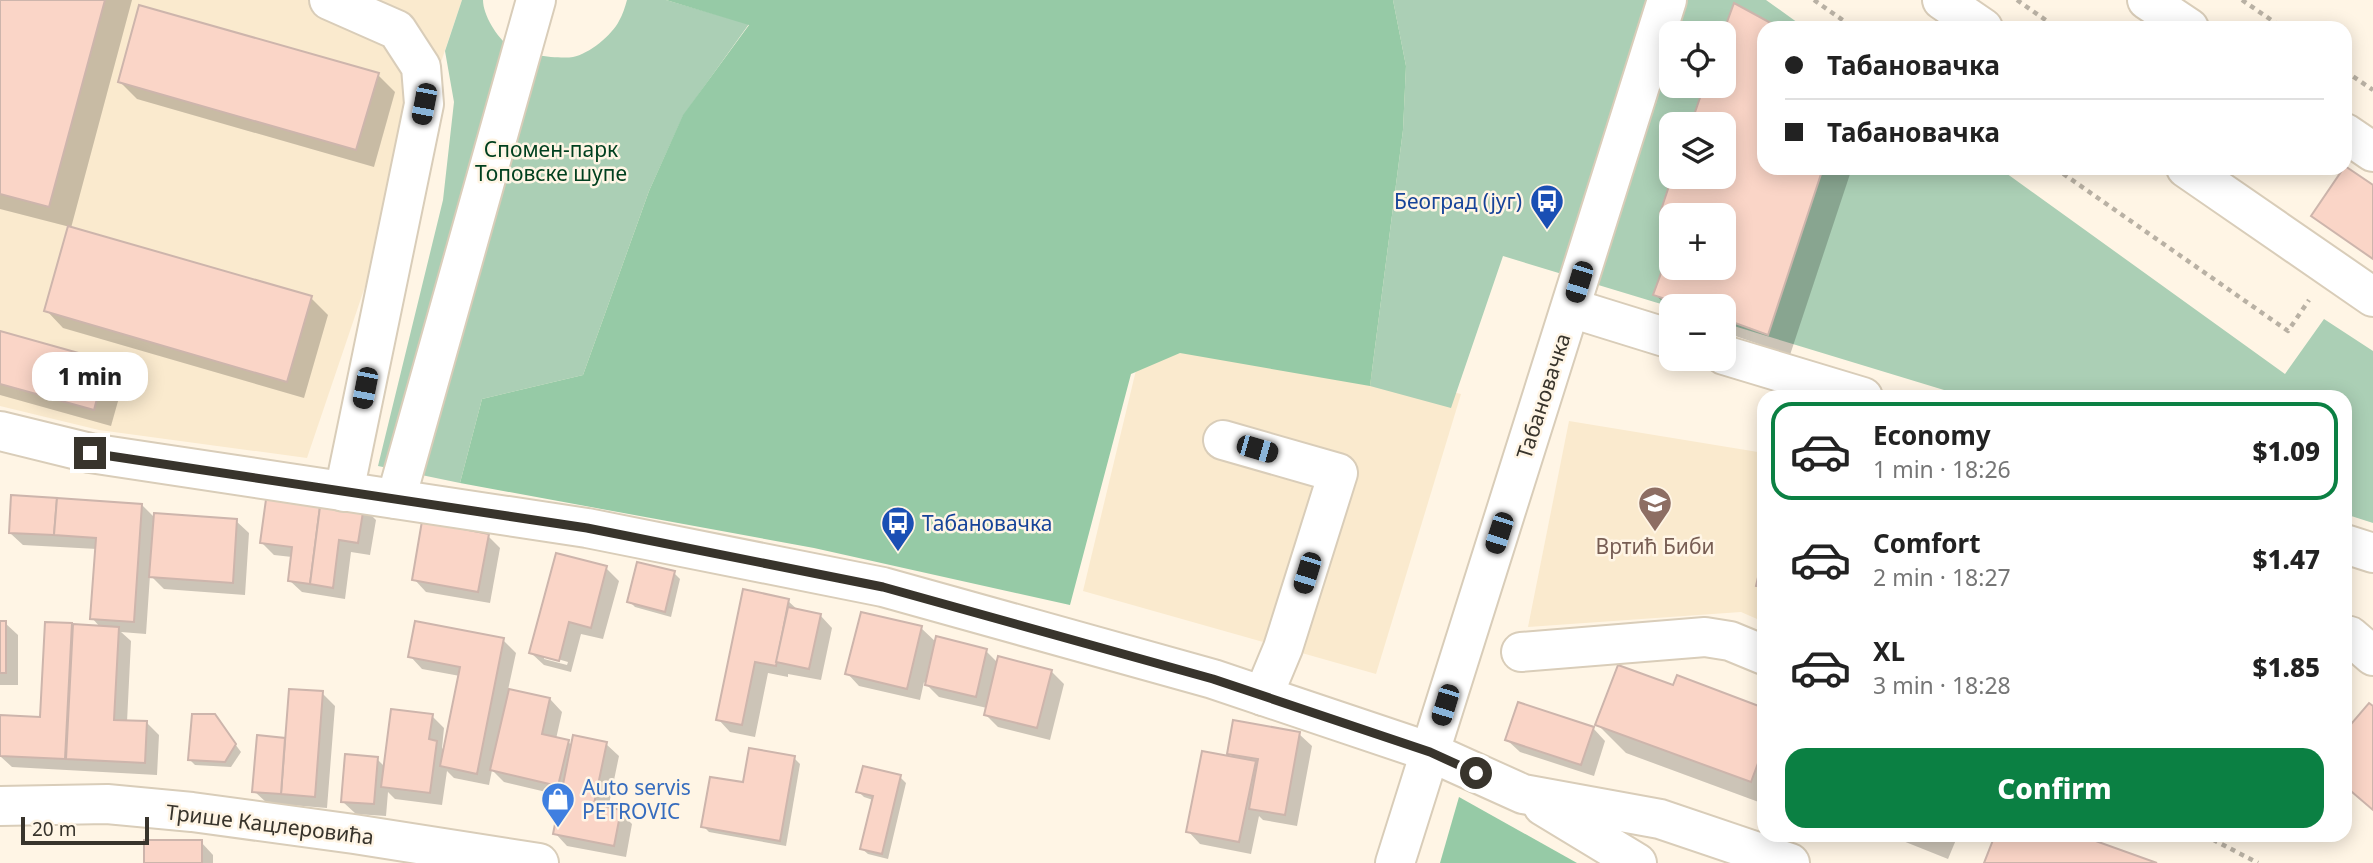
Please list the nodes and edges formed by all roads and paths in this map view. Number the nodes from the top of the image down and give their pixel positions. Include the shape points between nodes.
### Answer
1 (328, 0) edge
2 (536, 0) edge
3 (1667, 0) edge
4 (1814, 0) edge
5 (1942, 0) edge
6 (2017, 0) edge
7 (2147, 0) edge
8 (2242, 0) edge
9 (1844, 21) edge
10 (1973, 21) edge
11 (2047, 21) edge
12 (2178, 21) edge
13 (2273, 21) edge
14 (2352, 76) edge
15 (2373, 90) edge
16 (2352, 138) edge
17 (2373, 152) edge
18 (2065, 175) edge
19 (2196, 175) edge
20 (2331, 268) junction
21 (2373, 297) edge
22 (1571, 308) junction
23 (1659, 335) edge
24 (1736, 359) edge
25 (1840, 390) edge
26 (0, 431) edge
27 (1223, 440) dead end
28 (344, 492) junction
29 (396, 499) junction
30 (2352, 546) edge
31 (2373, 553) edge
32 (2352, 638) edge
33 (1521, 652) dead end
34 (1757, 652) edge
35 (2373, 656) edge
36 (1263, 696) junction
37 (1430, 752) junction
38 (1522, 794) junction
39 (0, 806) edge
40 (2218, 842) edge
41 (539, 863) edge
42 (1395, 863) edge
43 (1637, 863) edge
44 (1790, 863) edge
45 (2258, 863) edge

1 - 28 street via 397,30 421,67 424,104
2 - 29 street
3 - 22 street, Табановачка
4 - 9 path
5 - 10 street
6 - 11 path
7 - 12 street
8 - 13 path
14 - 15 path
16 - 17 street
18 - 20 path via 2288,331
19 - 20 street
20 - 21 street
22 - 23 street
22 - 37 street, Табановачка
24 - 25 street
26 - 28 street via 90,453
27 - 36 street via 1338,473 1283,648
28 - 29 street
29 - 36 street via 587,528 883,587
30 - 31 street
32 - 35 street
33 - 34 street via 1705,637
36 - 37 street
37 - 38 street
37 - 42 street, Табановачка
38 - 43 street
38 - 44 street via 1660,819
39 - 41 street, Трише Кацлеровића via 107,804 192,812
40 - 45 path

